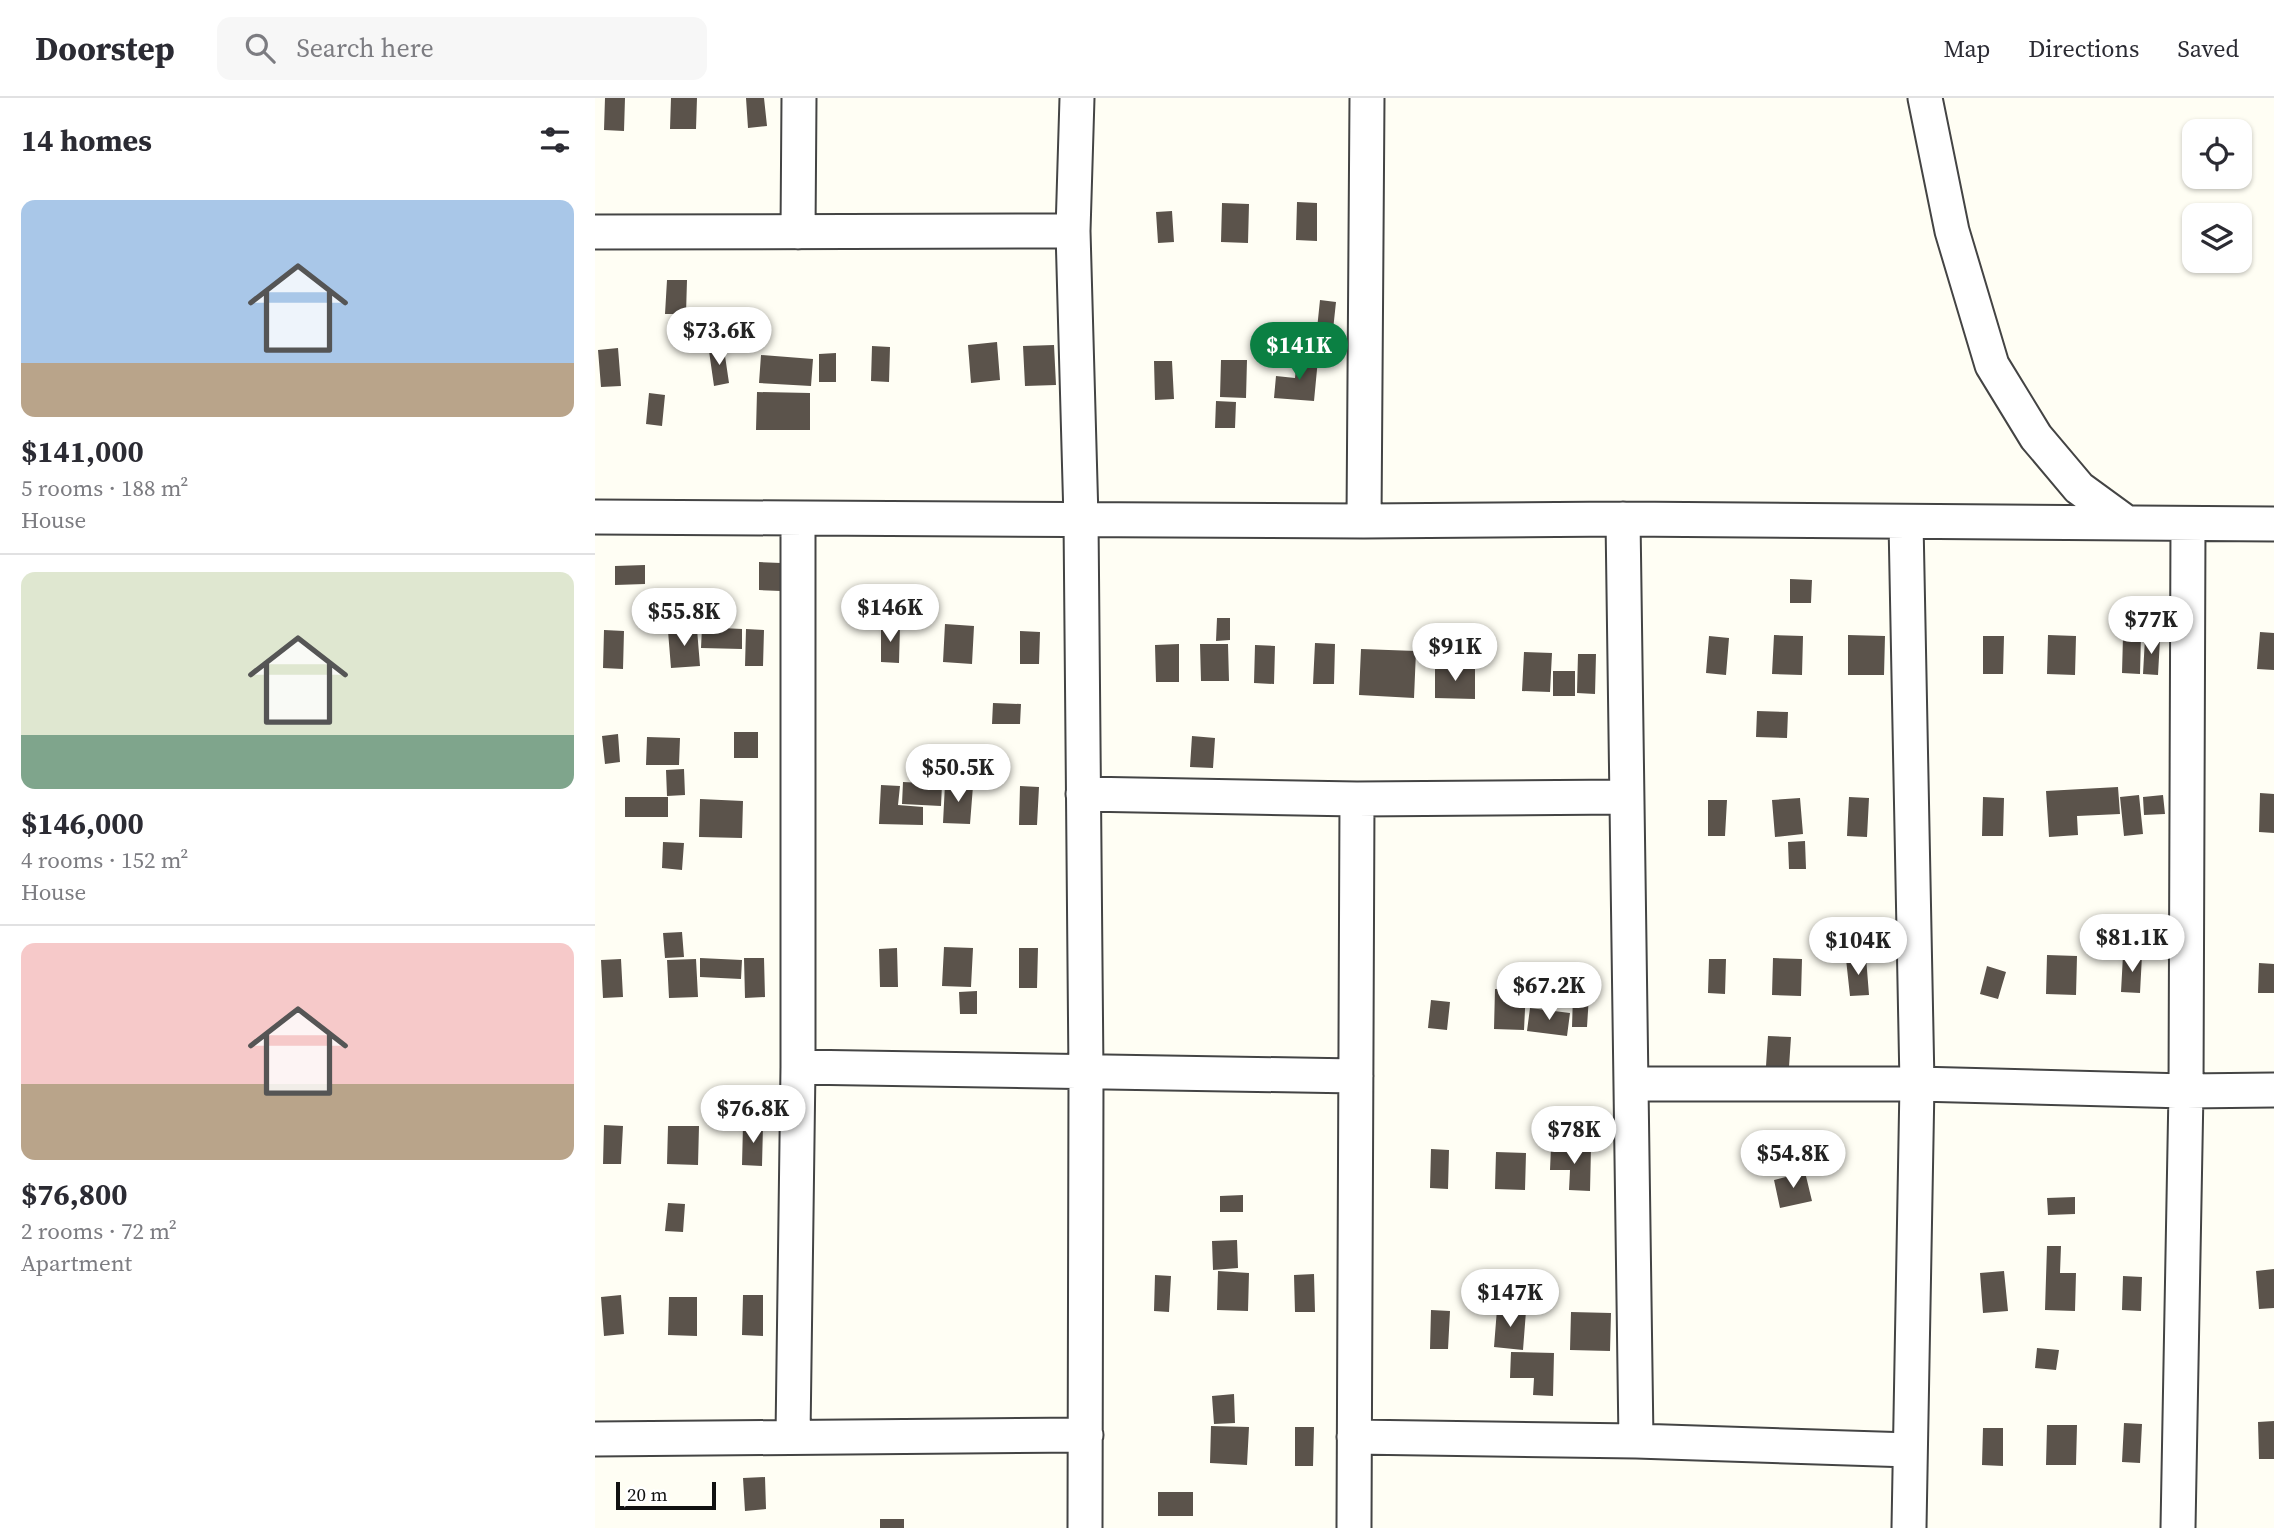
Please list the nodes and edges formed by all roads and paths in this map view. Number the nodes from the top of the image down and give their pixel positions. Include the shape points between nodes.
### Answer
1 (799, 98) edge
2 (1077, 98) edge
3 (1367, 98) edge
4 (1925, 98) edge
5 (1073, 231) junction
6 (595, 232) edge
7 (798, 232) junction
8 (595, 517) edge
9 (798, 518) junction
10 (1081, 519) junction
11 (1623, 519) junction
12 (1364, 521) junction
13 (1906, 522) junction
14 (2127, 523) junction
15 (2188, 524) junction
16 (2274, 524) edge
17 (1083, 793) junction
18 (1625, 797) junction
19 (1357, 799) junction
20 (798, 1067) junction
21 (1087, 1074) junction
22 (1356, 1076) junction
23 (1632, 1084) junction
24 (1917, 1084) junction
25 (2274, 1090) edge
26 (2186, 1091) junction
27 (1086, 1435) junction
28 (793, 1436) junction
29 (1354, 1437) junction
30 (595, 1438) edge
31 (1636, 1441) junction
32 (1910, 1450) junction
33 (1085, 1528) edge
34 (1354, 1528) edge
35 (1909, 1528) edge
36 (2178, 1528) edge

1 - 7 street
2 - 5 street
3 - 12 street
4 - 14 street via 1952,231 1992,365 2036,437 2079,488
5 - 7 street
5 - 10 street
6 - 7 street
8 - 9 street
9 - 10 street
9 - 20 street
10 - 12 street
10 - 17 street
11 - 12 street
11 - 13 street
11 - 18 street
13 - 14 street
13 - 24 street
14 - 15 street
15 - 16 street
15 - 26 street
17 - 19 street
17 - 21 street
18 - 19 street
18 - 23 street
19 - 22 street
20 - 21 street
20 - 28 street
21 - 22 street
21 - 27 street
22 - 29 street
23 - 24 street
23 - 31 street
24 - 26 street
24 - 32 street
25 - 26 street
26 - 36 street
27 - 28 street
27 - 33 street
28 - 30 street
29 - 31 street
29 - 34 street
31 - 32 street
32 - 35 street

